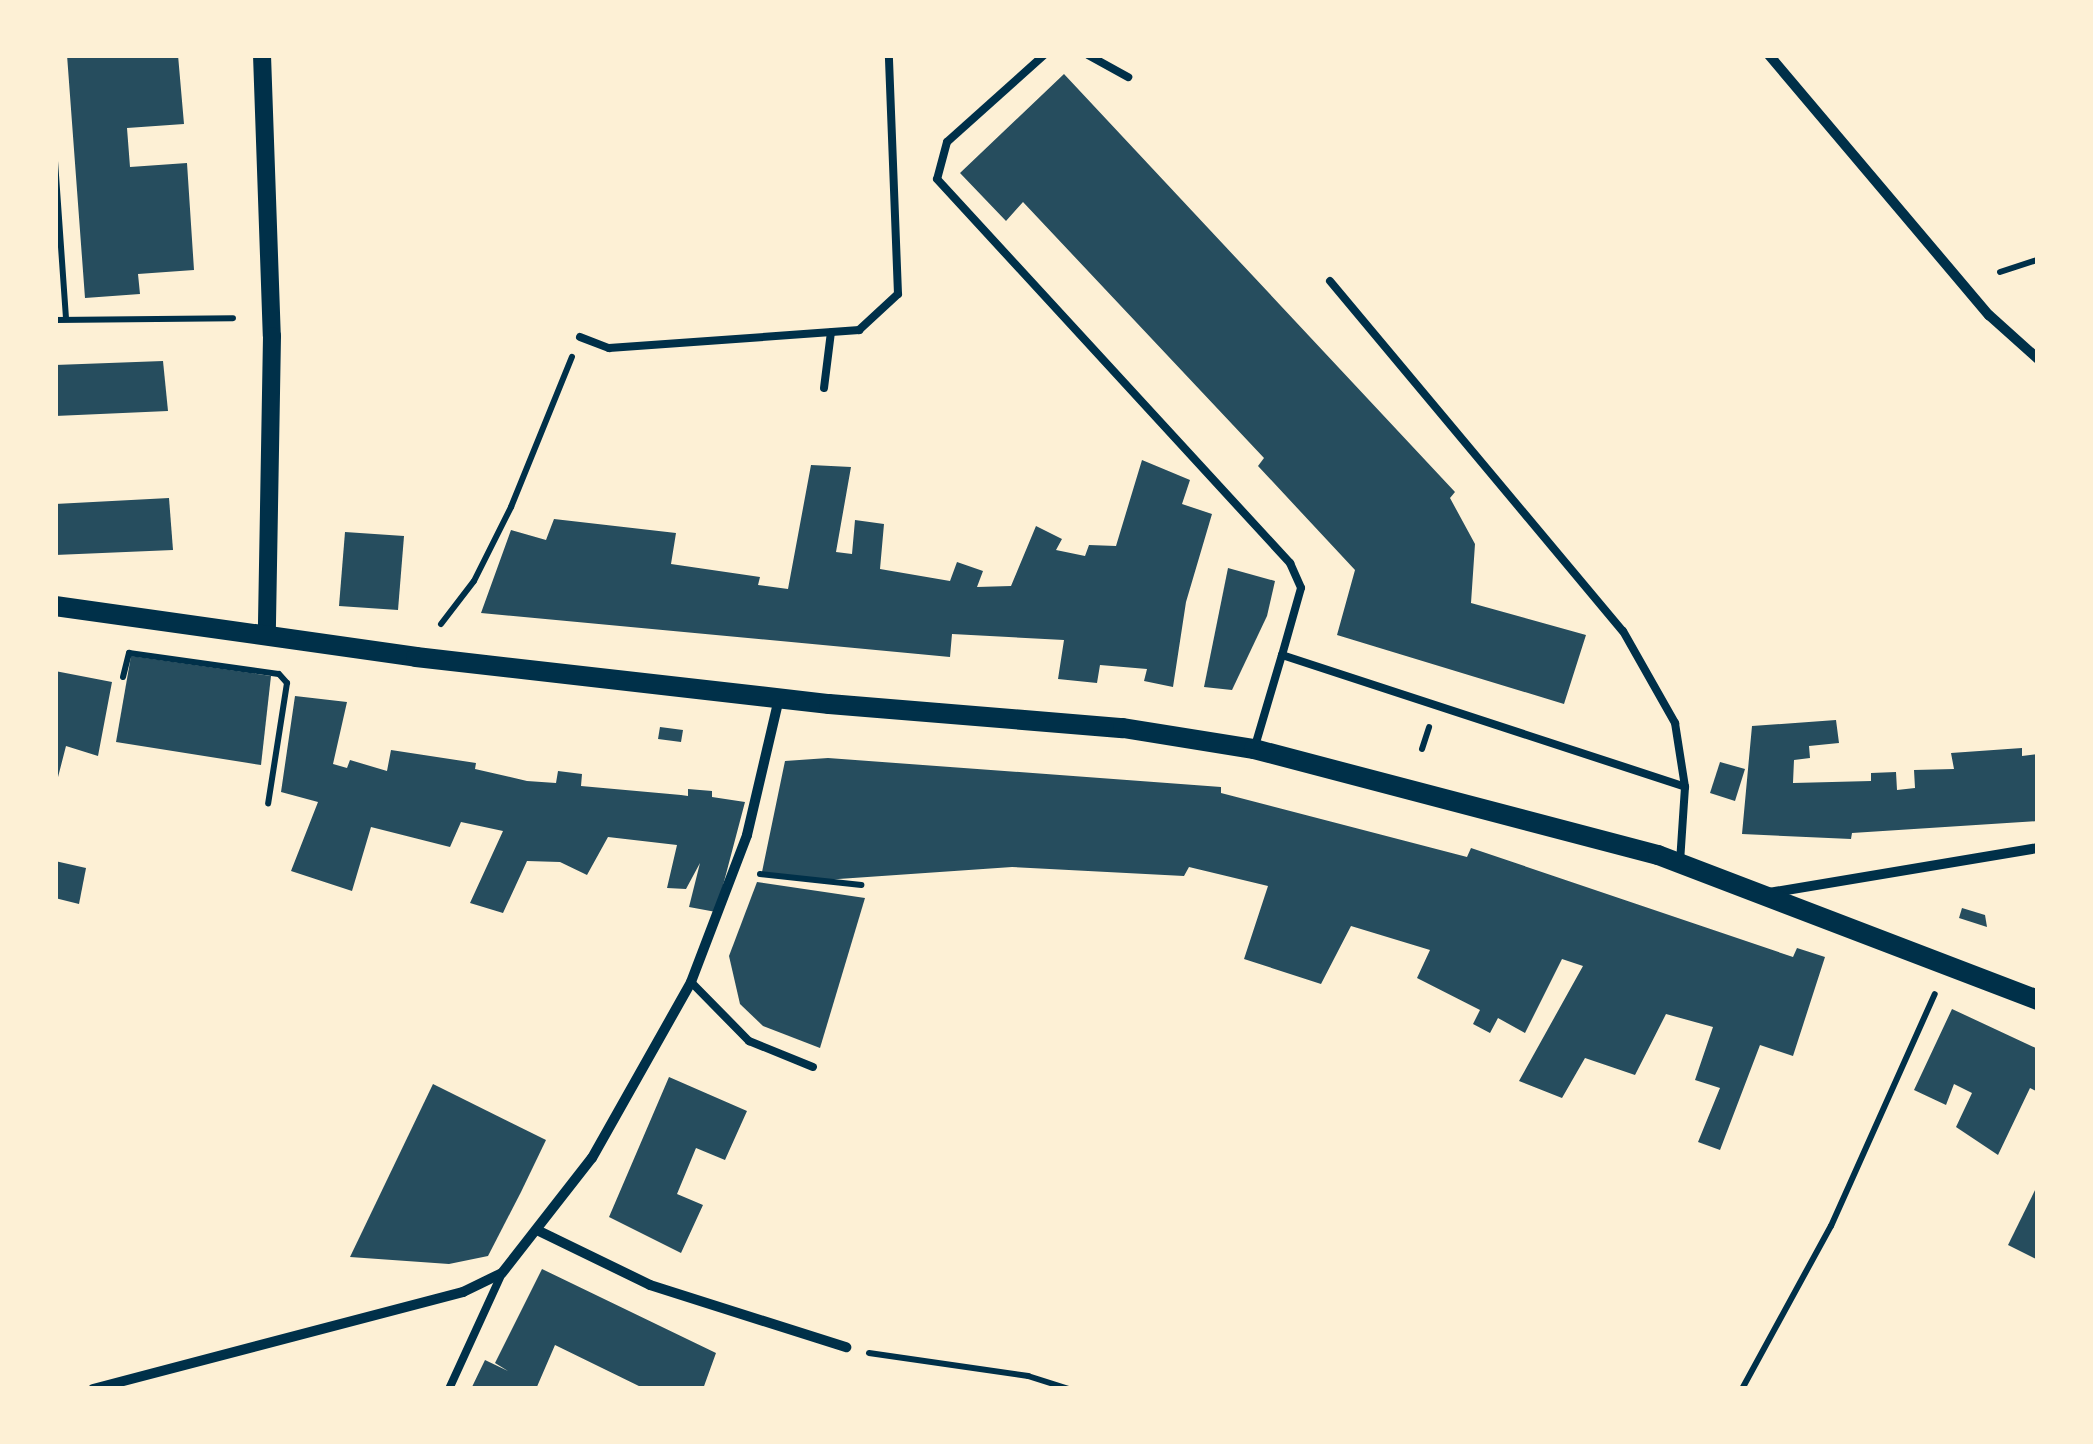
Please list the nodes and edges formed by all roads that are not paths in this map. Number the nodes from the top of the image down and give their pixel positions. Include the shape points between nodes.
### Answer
1 (262, 55) edge
2 (889, 55) edge
3 (1044, 55) edge
4 (1088, 55) edge
5 (1769, 55) edge
6 (1128, 77) dead end
7 (1330, 281) dead end
8 (831, 332) junction
9 (580, 337) road end
10 (2038, 358) edge
11 (824, 388) dead end
12 (55, 606) edge
13 (267, 634) junction
14 (1282, 655) junction
15 (779, 699) junction
16 (1254, 748) junction
17 (1684, 787) junction
18 (2038, 848) edge
19 (1680, 863) junction
20 (1769, 893) junction
21 (691, 982) junction
22 (2038, 1000) edge
23 (813, 1066) dead end
24 (538, 1231) junction
25 (502, 1274) junction
26 (483, 1321) junction
27 (493, 1327) dead end
28 (846, 1347) road end
29 (93, 1389) edge
30 (449, 1389) edge

1 - 13 street via 272,336
2 - 8 lane via 898,294 859,330
3 - 14 lane via 947,142 937,179 1290,563 1301,588
4 - 6 lane
5 - 10 street via 1989,315
7 - 17 lane via 1623,631 1676,723
8 - 9 lane via 610,348
8 - 11 lane
12 - 13 main road
13 - 15 main road
14 - 16 lane
14 - 17 lane
15 - 16 main road via 1123,728
15 - 21 street via 734,870
16 - 19 main road
17 - 19 lane
18 - 20 street
19 - 20 main road
20 - 22 main road
21 - 23 lane via 748,1041
21 - 24 street via 592,1158
24 - 25 street
24 - 28 street via 630,1278
25 - 26 lane
25 - 29 street via 463,1292
26 - 27 lane
26 - 30 lane

